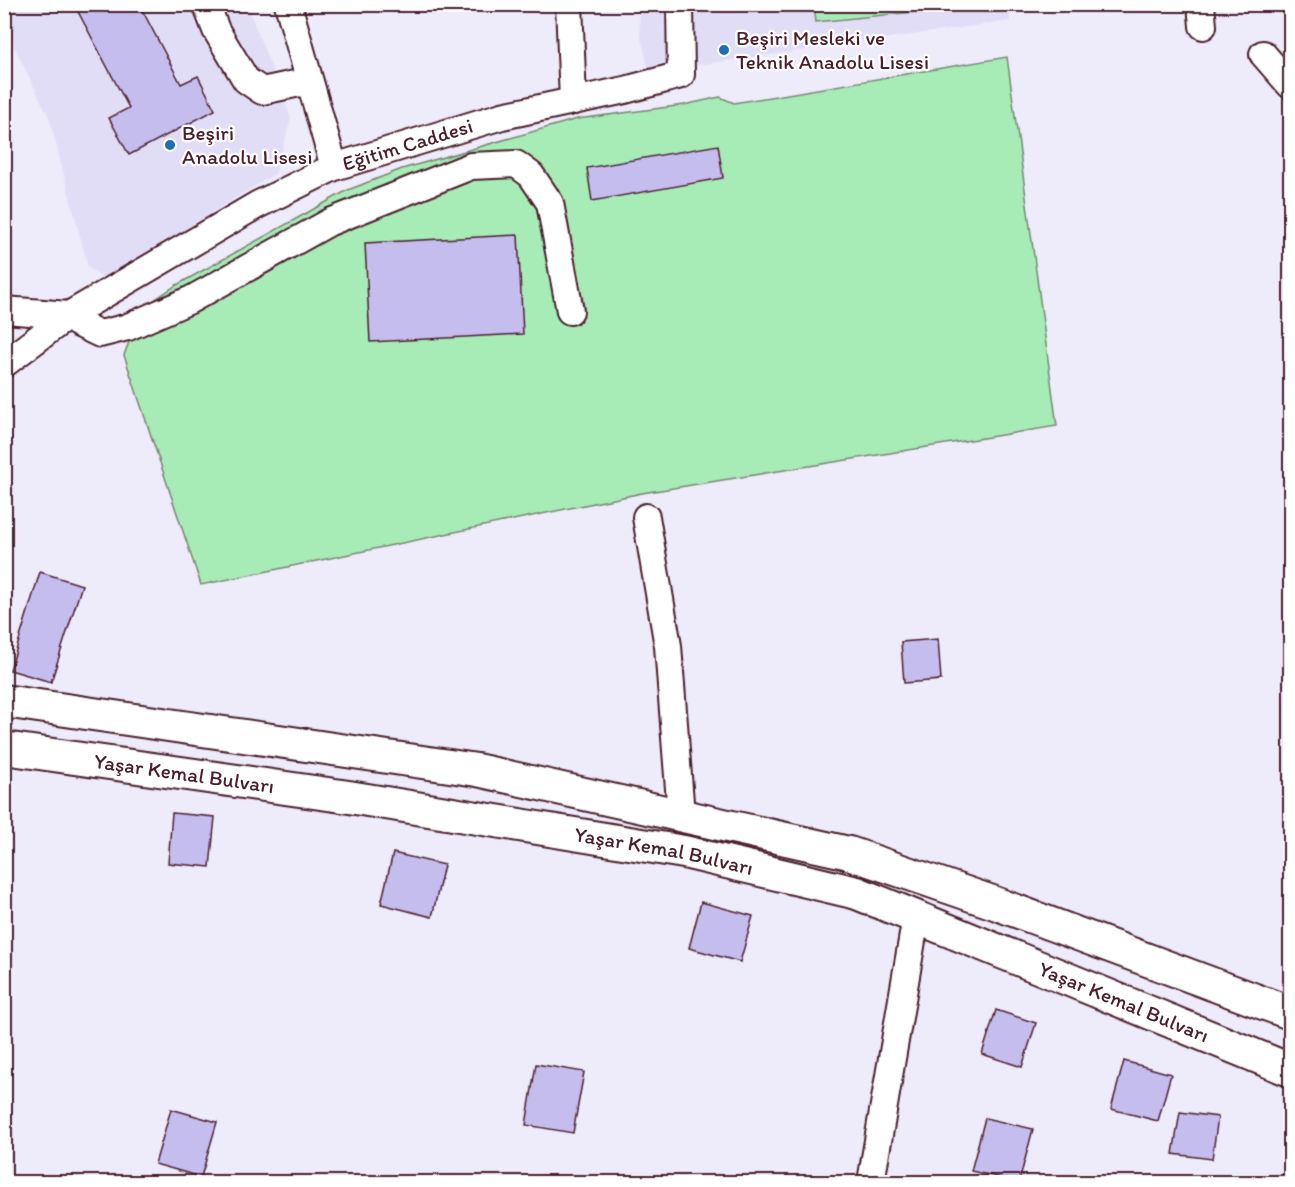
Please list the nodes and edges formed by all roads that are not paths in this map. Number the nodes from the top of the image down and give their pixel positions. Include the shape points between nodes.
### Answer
1 (206, 4) edge
2 (288, 4) edge
3 (568, 4) edge
4 (680, 4) edge
5 (1263, 54) dead end
6 (309, 81) junction
7 (1290, 85) edge
8 (573, 101) junction
9 (334, 167) junction
10 (4, 310) edge
11 (570, 311) dead end
12 (69, 315) junction
13 (4, 364) edge
14 (646, 517) dead end
15 (4, 701) edge
16 (4, 748) edge
17 (681, 815) junction
18 (916, 917) junction
19 (1290, 1013) edge
20 (1290, 1070) edge
21 (871, 1182) edge

1 - 6 street via 216,30 246,80 262,91
2 - 6 street
3 - 8 street
4 - 8 street, Eğitim Caddesi via 681,75
5 - 7 street
6 - 9 street
8 - 9 street, Eğitim Caddesi via 502,116
9 - 12 street, Eğitim Caddesi via 257,205
10 - 12 street
11 - 12 street via 550,203 531,175 516,164 471,166 330,222 190,300 128,327 100,334
12 - 13 street, Eğitim Caddesi
14 - 17 street via 668,646
15 - 17 main road, Yaşar Kemal Bulvarı via 477,770
16 - 18 main road, Yaşar Kemal Bulvarı via 349,797 684,852 857,893
17 - 19 main road, Yaşar Kemal Bulvarı via 849,853
18 - 20 main road, Yaşar Kemal Bulvarı
18 - 21 street

